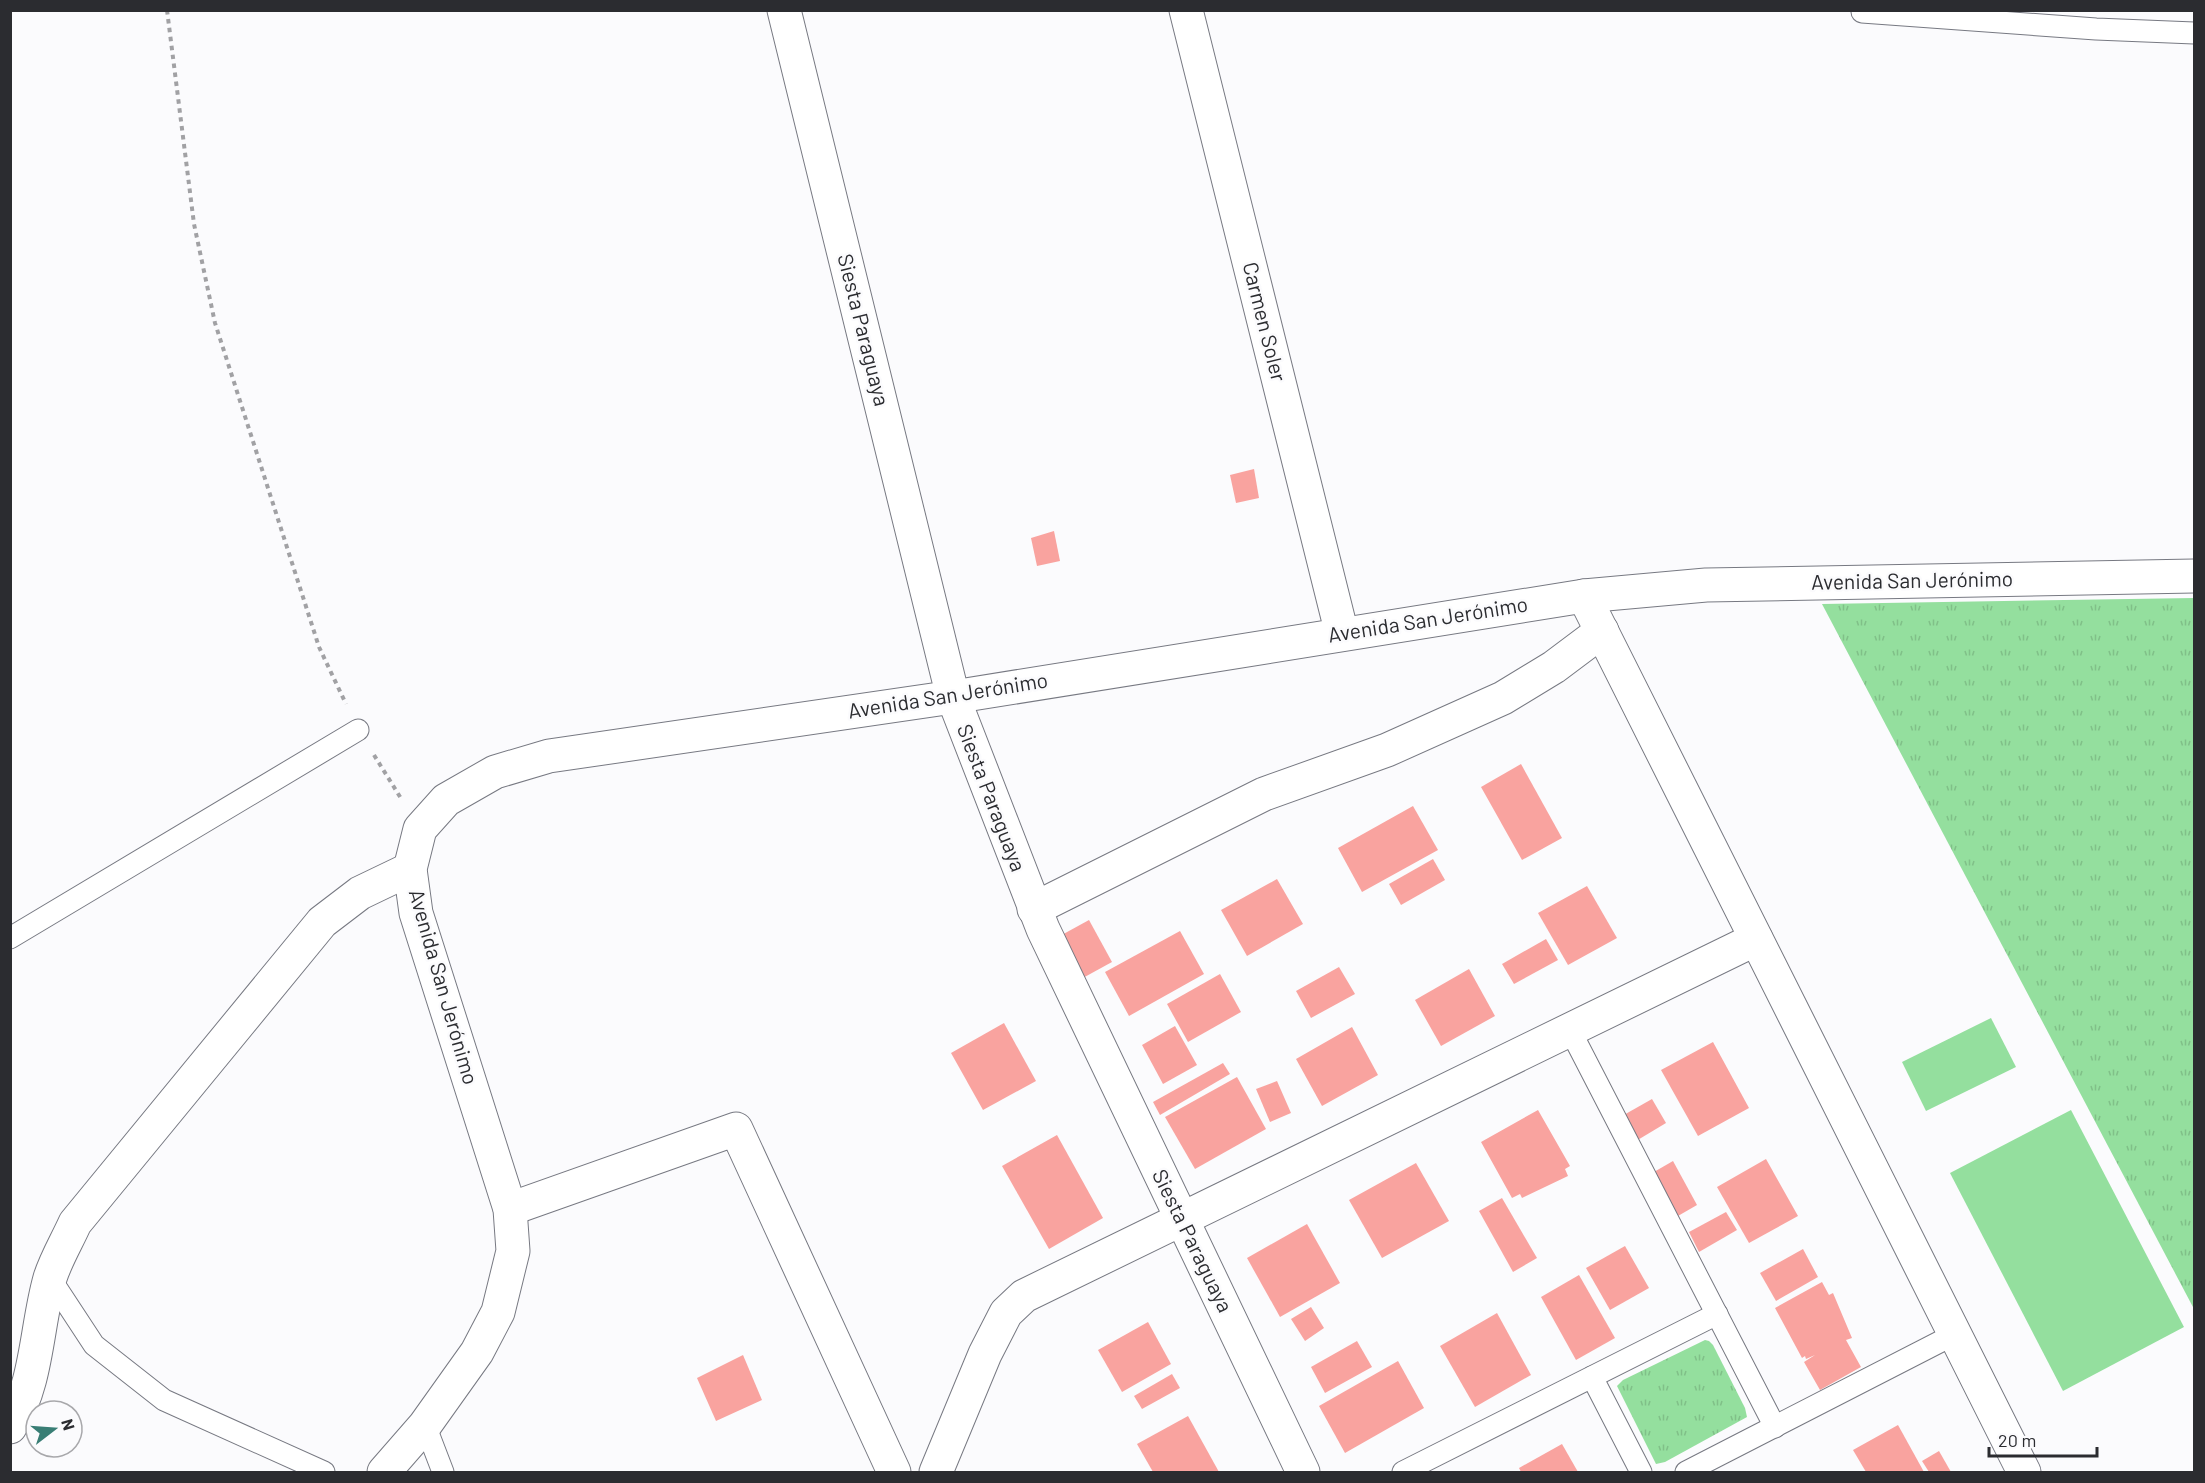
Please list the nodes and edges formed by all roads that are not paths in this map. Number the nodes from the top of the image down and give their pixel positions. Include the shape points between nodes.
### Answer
1 (784, 10) edge
2 (1186, 10) edge
3 (1862, 12) dead end
4 (2194, 33) edge
5 (2194, 576) edge
6 (1584, 596) junction
7 (1602, 631) junction
8 (1342, 634) junction
9 (953, 697) junction
10 (358, 730) road end
11 (410, 869) junction
12 (1034, 909) junction
13 (10, 938) edge
14 (1756, 939) junction
15 (1570, 1030) junction
16 (510, 1209) junction
17 (1182, 1219) junction
18 (50, 1278) junction
19 (1717, 1314) junction
20 (1955, 1334) junction
21 (1592, 1377) junction
22 (425, 1425) junction
23 (10, 1427) edge
24 (1775, 1427) junction
25 (324, 1473) edge
26 (384, 1473) edge
27 (443, 1473) edge
28 (894, 1473) edge
29 (936, 1473) edge
30 (1303, 1473) edge
31 (1403, 1473) edge
32 (1641, 1473) edge
33 (1686, 1473) edge
34 (2024, 1473) edge

1 - 9 street, Siesta Paraguaya
2 - 8 street, Carmen Soler
3 - 4 lane
5 - 6 street, Avenida San Jerónimo via 1706,585
6 - 7 street
6 - 8 street, Avenida San Jerónimo
7 - 12 street via 1503,698 1387,750 1264,794
7 - 14 street
8 - 9 street, Avenida San Jerónimo
9 - 11 street, Avenida San Jerónimo via 549,756 495,772 446,800 420,829
9 - 12 street, Siesta Paraguaya
10 - 13 lane
11 - 16 street, Avenida San Jerónimo via 416,913
11 - 18 street via 360,893 322,922 75,1223
12 - 17 street, Siesta Paraguaya
14 - 15 street
14 - 20 street
15 - 17 street
15 - 19 lane
16 - 22 street, Avenida San Jerónimo via 513,1251 498,1312 477,1352
16 - 28 street via 736,1129
17 - 29 street via 1024,1296 1006,1313
17 - 30 street, Siesta Paraguaya
18 - 23 street via 34,1363 17,1417
18 - 25 lane via 94,1345 164,1400
19 - 21 lane
19 - 24 lane
20 - 24 lane
20 - 34 street
21 - 31 lane
21 - 32 lane
22 - 26 street, Avenida San Jerónimo
22 - 27 lane
24 - 33 lane

